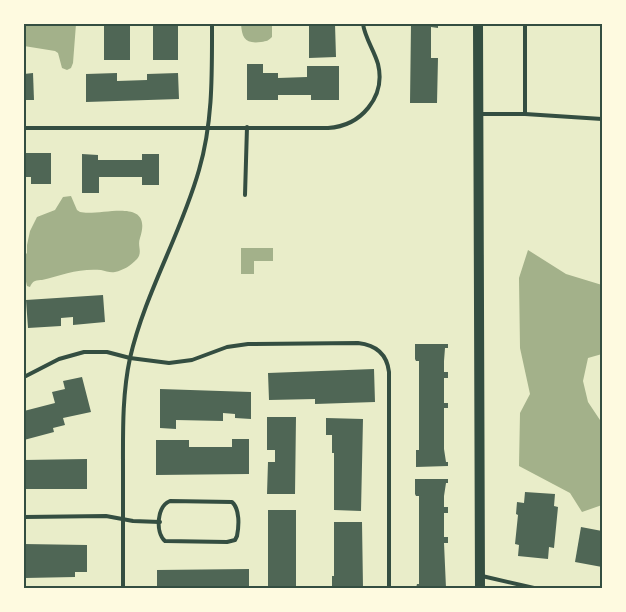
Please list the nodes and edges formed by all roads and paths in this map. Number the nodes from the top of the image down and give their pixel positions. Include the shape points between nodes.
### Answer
1 (212, 24) edge
2 (363, 24) edge
3 (478, 24) edge
4 (526, 24) edge
5 (480, 114) junction
6 (525, 114) junction
7 (602, 118) edge
8 (209, 127) junction
9 (247, 127) junction
10 (24, 128) edge
11 (245, 195) dead end
12 (130, 358) junction
13 (24, 376) edge
14 (24, 517) edge
15 (123, 519) junction
16 (160, 522) junction
17 (480, 575) junction
18 (123, 588) edge
19 (390, 588) edge
20 (480, 588) edge
21 (534, 588) edge

1 - 8 lane
2 - 9 lane via 380,78 374,99 362,115 336,127
3 - 5 main road
4 - 6 lane
5 - 6 lane
5 - 17 main road
6 - 7 lane
8 - 9 lane
8 - 10 lane
8 - 12 lane via 194,188 143,316
9 - 11 lane
12 - 13 lane via 107,352 84,352
12 - 15 lane via 124,408
12 - 19 lane via 180,362 248,344 358,343 380,351 389,372
14 - 15 lane via 106,516
15 - 16 lane
15 - 18 lane
16 - 16 lane via 161,508 170,501 228,501 235,504 238,533 235,540 227,542 169,542 162,539
17 - 20 main road
17 - 21 lane

